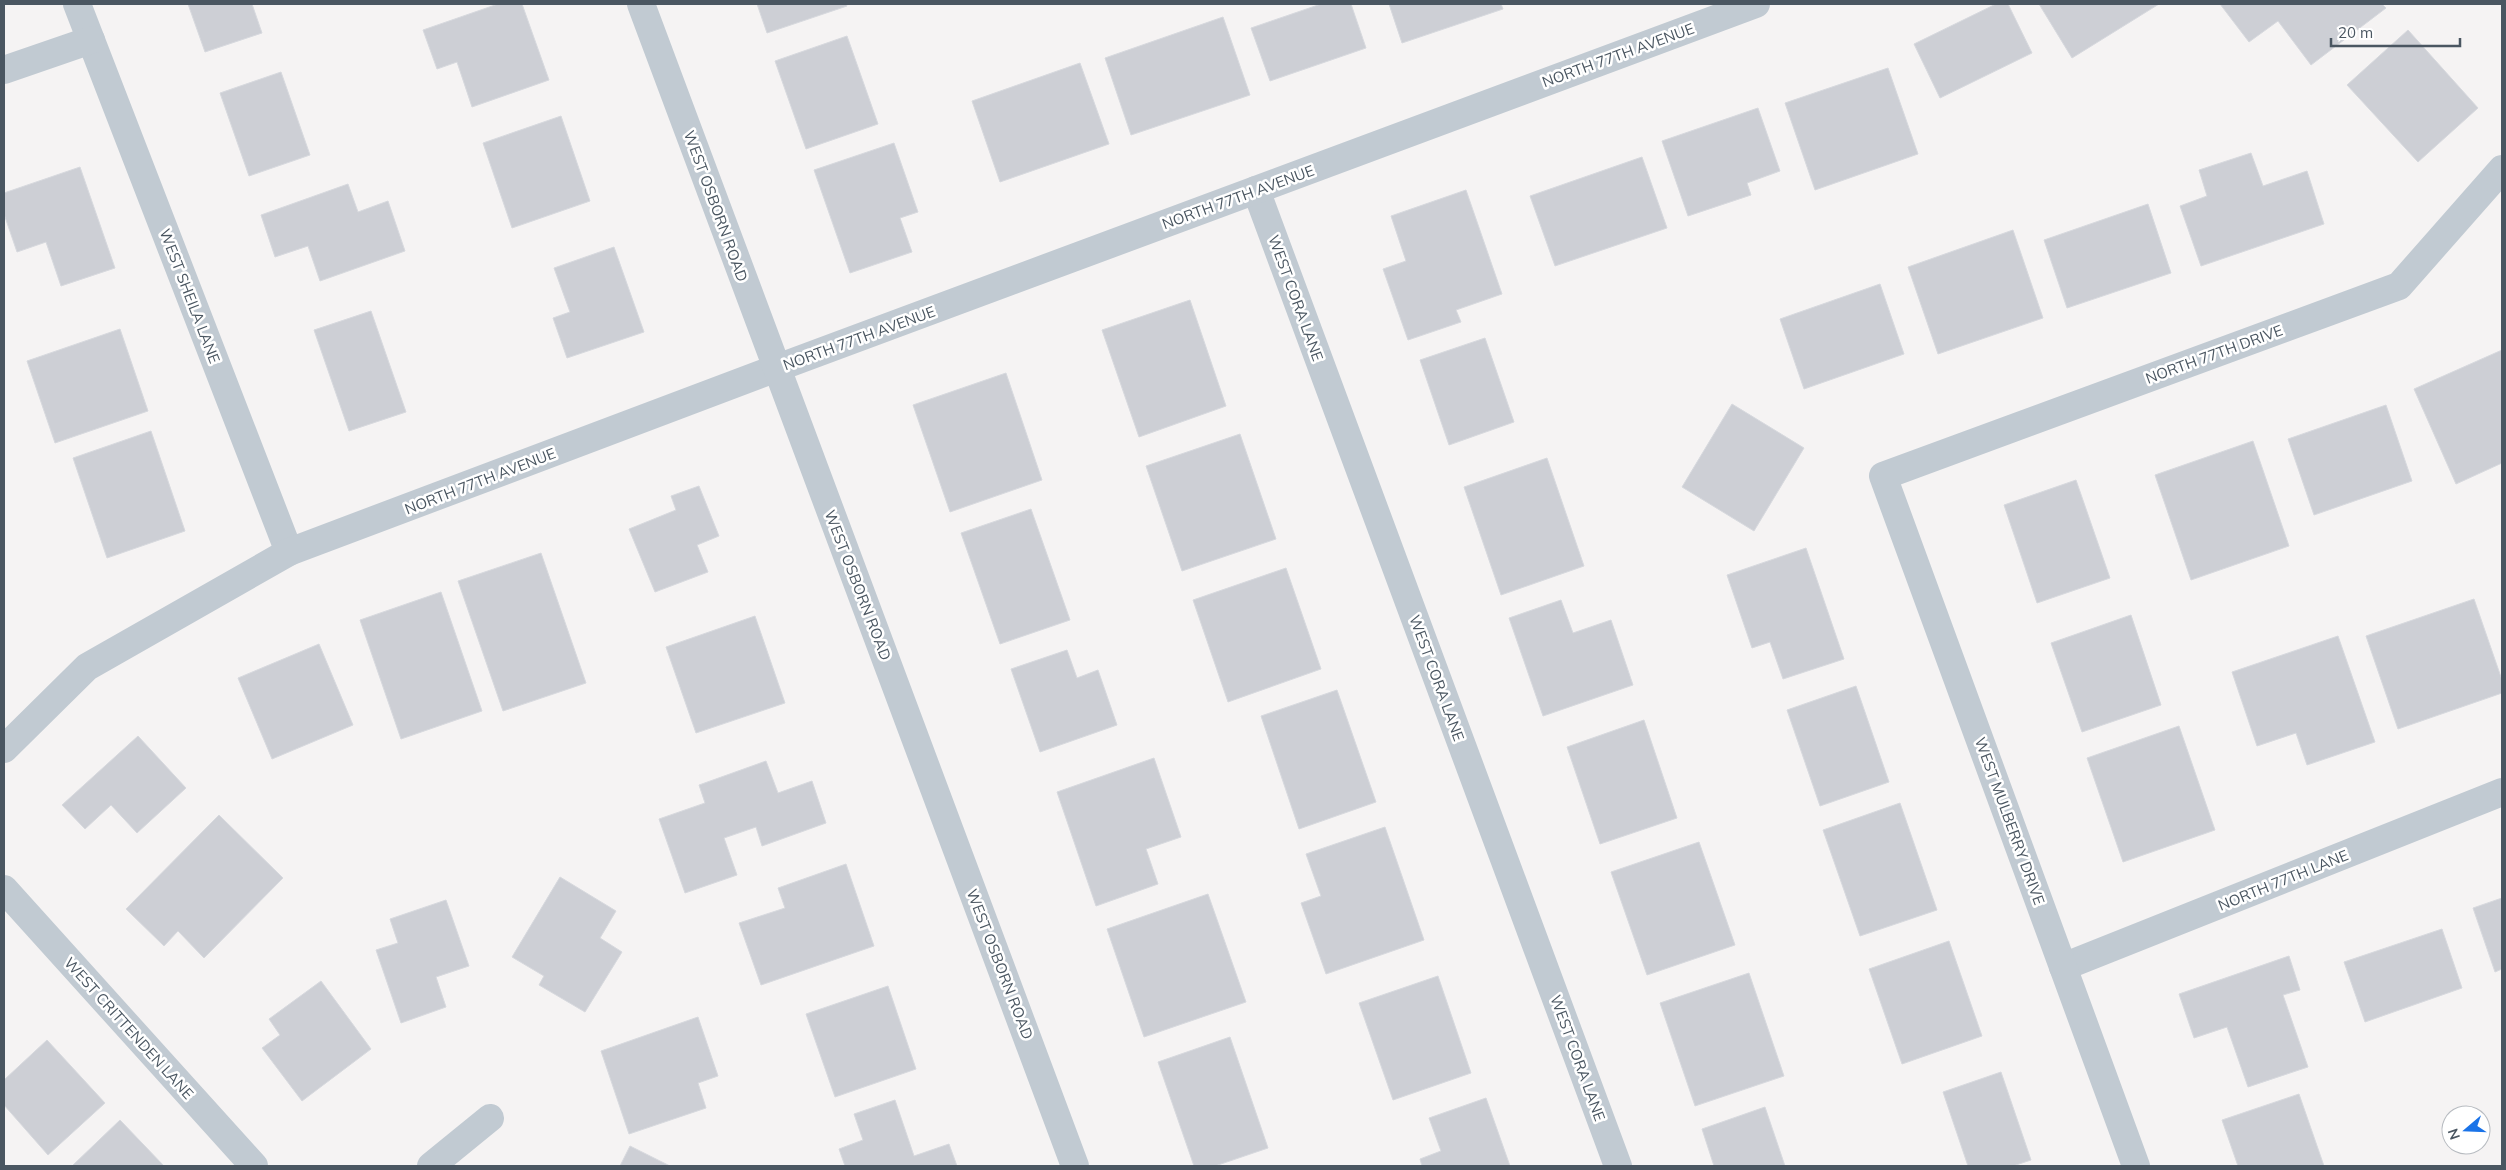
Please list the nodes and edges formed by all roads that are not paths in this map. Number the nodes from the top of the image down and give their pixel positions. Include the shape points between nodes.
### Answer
1 (78, 4) edge
2 (641, 4) edge
3 (1756, 4) edge
4 (91, 40) junction
5 (4, 70) edge
6 (2502, 169) edge
7 (1256, 190) junction
8 (777, 368) junction
9 (1883, 476) joint
10 (290, 552) junction
11 (4, 749) edge
12 (2502, 792) edge
13 (4, 889) edge
14 (2063, 968) junction
15 (490, 1118) dead end
16 (254, 1166) edge
17 (431, 1166) edge
18 (1076, 1166) edge
19 (1618, 1166) edge
20 (2136, 1166) edge

1 - 4 street, WEST SHEILA LANE
2 - 8 street, WEST OSBORN ROAD
3 - 7 street, NORTH 77TH AVENUE
4 - 5 street
4 - 10 street, WEST SHEILA LANE
6 - 9 street, NORTH 77TH DRIVE via 2399,286
7 - 8 street, NORTH 77TH AVENUE
7 - 19 street, WEST CORA LANE
8 - 10 street, NORTH 77TH AVENUE
8 - 18 street, WEST OSBORN ROAD
9 - 14 street, WEST MULBERRY DRIVE
10 - 11 street, NORTH 77TH AVENUE via 87,667
12 - 14 street, NORTH 77TH LANE
13 - 16 street, WEST CRITTENDEN LANE
14 - 20 street, WEST MULBERRY DRIVE
15 - 17 street

